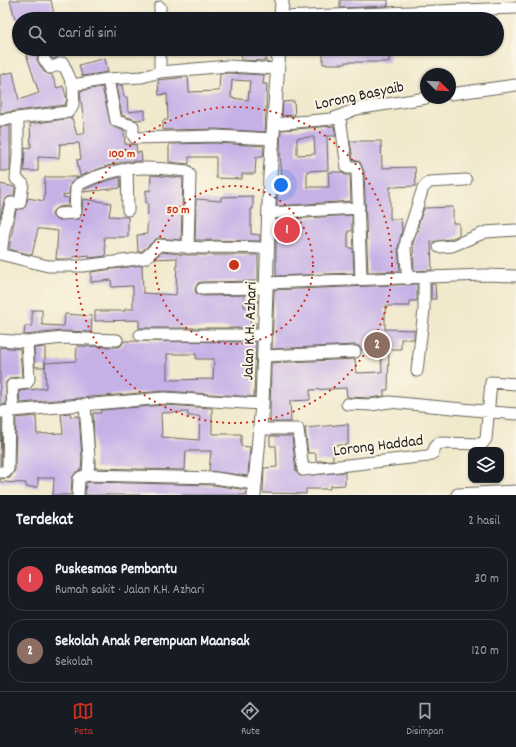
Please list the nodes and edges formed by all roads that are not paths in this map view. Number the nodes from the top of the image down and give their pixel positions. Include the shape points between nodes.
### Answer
1 (282, 0) edge
2 (160, 7) dead end
3 (516, 8) edge
4 (160, 12) edge
5 (281, 12) edge
6 (422, 12) edge
7 (160, 56) edge
8 (279, 56) edge
9 (44, 59) dead end
10 (278, 69) junction
11 (160, 72) junction
12 (108, 79) junction
13 (73, 85) junction
14 (516, 85) edge
15 (456, 93) edge
16 (420, 99) edge
17 (340, 117) junction
18 (18, 118) junction
19 (0, 120) edge
20 (274, 124) junction
21 (273, 139) junction
22 (127, 168) junction
23 (466, 180) dead end
24 (359, 208) junction
25 (128, 210) dead end
26 (269, 213) junction
27 (59, 214) dead end
28 (2, 230) edge
29 (516, 230) edge
30 (439, 247) dead end
31 (188, 248) junction
32 (268, 248) junction
33 (0, 254) edge
34 (516, 276) edge
35 (424, 278) junction
36 (361, 279) junction
37 (408, 279) junction
38 (266, 286) junction
39 (202, 289) dead end
40 (140, 335) dead end
41 (264, 335) junction
42 (0, 340) edge
43 (117, 340) dead end
44 (27, 342) junction
45 (355, 352) dead end
46 (264, 356) junction
47 (417, 371) dead end
48 (516, 384) edge
49 (85, 404) junction
50 (262, 404) junction
51 (347, 404) dead end
52 (7, 411) edge
53 (488, 412) junction
54 (516, 414) edge
55 (260, 429) junction
56 (0, 472) edge
57 (88, 475) junction
58 (254, 489) edge
59 (516, 492) edge
60 (78, 495) edge
61 (458, 495) edge

1 - 5 street
2 - 4 street
3 - 6 street
7 - 11 street
8 - 10 street, Jalan K.H. Azhari
9 - 13 street via 50,68 63,63
10 - 11 street via 228,66
10 - 20 street, Jalan K.H. Azhari
11 - 12 street via 142,77
12 - 13 street
12 - 21 street via 116,120 133,126 135,138 216,136
13 - 18 street via 73,106 68,112
14 - 15 street
16 - 17 street, Lorong Basyaib via 356,109
17 - 20 street, Lorong Basyaib
17 - 24 street via 346,168 357,169
18 - 19 street
18 - 28 street via 16,179 23,184 20,203 11,203
20 - 21 street, Jalan K.H. Azhari
21 - 26 street, Jalan K.H. Azhari
22 - 25 street
22 - 27 street via 79,184 76,188 74,213
22 - 31 street via 150,166 189,172
23 - 37 street via 429,182 423,188 406,242
24 - 26 street
24 - 36 street
26 - 32 street, Jalan K.H. Azhari
28 - 33 street
29 - 30 street via 486,232 452,246
31 - 32 street
31 - 33 street via 159,245 145,258 83,266 48,266
32 - 38 street, Jalan K.H. Azhari
34 - 35 street
35 - 37 street
35 - 47 street via 424,310
36 - 37 street
36 - 38 street
38 - 39 street
38 - 41 street, Jalan K.H. Azhari
40 - 41 street
41 - 46 street, Jalan K.H. Azhari
42 - 44 street
43 - 44 street via 63,338
44 - 52 street via 29,379 27,383 12,385
45 - 46 street
46 - 50 street, Jalan K.H. Azhari
48 - 53 street, Lorong Haddad via 491,382
49 - 50 street via 164,398
49 - 52 street
49 - 57 street
50 - 55 street, Jalan K.H. Azhari
51 - 53 street via 371,405 389,402
52 - 56 street via 10,455 8,469 6,472
53 - 54 street
53 - 55 street, Lorong Haddad via 486,439 482,444 439,443 428,456 303,470 298,429
55 - 58 street, Jalan K.H. Azhari
57 - 58 street via 215,478
57 - 60 street via 80,478
59 - 61 street

